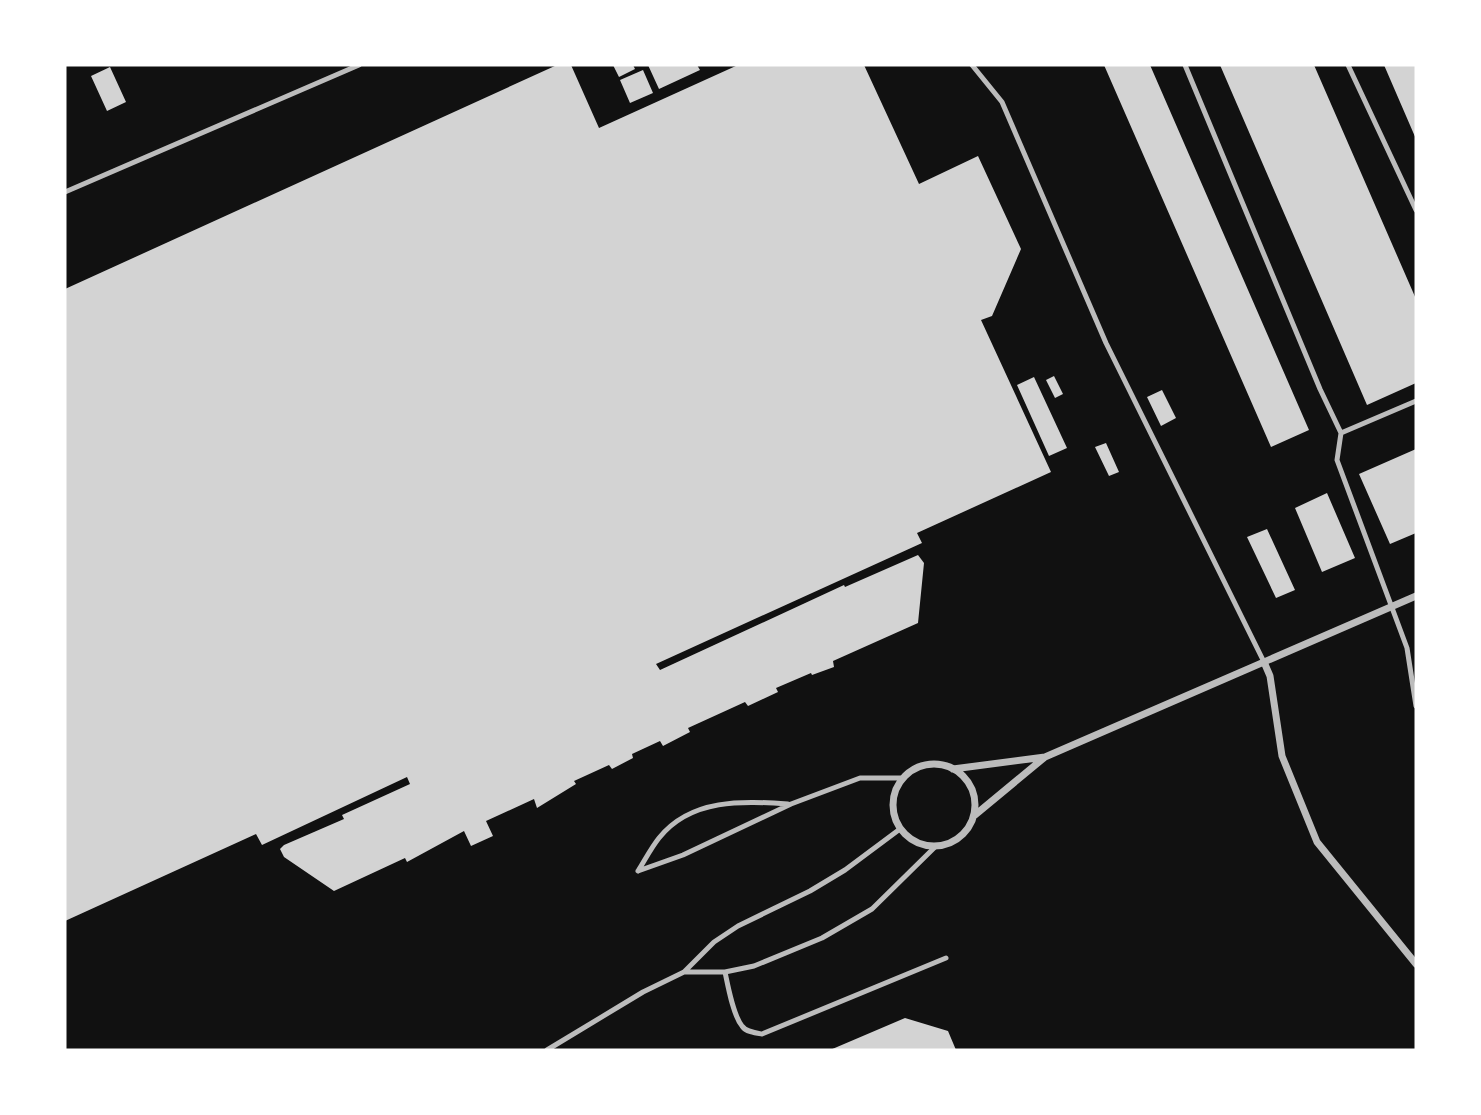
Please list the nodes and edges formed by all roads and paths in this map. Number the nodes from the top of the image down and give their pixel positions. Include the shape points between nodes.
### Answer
1 (359, 65) edge
2 (972, 65) edge
3 (1185, 65) edge
4 (1348, 65) edge
5 (65, 192) edge
6 (1416, 210) edge
7 (1416, 401) edge
8 (1342, 433) junction
9 (1416, 596) edge
10 (1393, 606) junction
11 (1264, 662) junction
12 (1416, 706) edge
13 (1045, 757) junction
14 (953, 769) junction
15 (903, 778) junction
16 (791, 804) junction
17 (975, 815) junction
18 (900, 829) junction
19 (935, 847) junction
20 (946, 958) dead end
21 (1416, 964) edge
22 (684, 972) junction
23 (725, 972) junction
24 (547, 1050) edge

1 - 5 lane
2 - 11 lane via 1002,102 1106,343
3 - 8 lane
4 - 6 lane
7 - 8 lane
8 - 10 lane via 1337,460
9 - 10 street
10 - 11 street
10 - 12 lane via 1407,648
11 - 13 street
11 - 21 street via 1282,756 1317,842
13 - 14 street
13 - 17 street
14 - 15 street via 926,765
14 - 17 street via 971,788
15 - 16 lane via 859,778
15 - 18 street via 893,803
16 - 16 lane via 683,855 638,871 659,837 711,806 736,801
17 - 19 street via 961,837
18 - 19 street via 910,839
18 - 22 lane via 845,870 738,926
19 - 23 lane via 872,909 822,939 754,966
20 - 23 lane via 762,1034 742,1027
22 - 23 lane
22 - 24 lane

